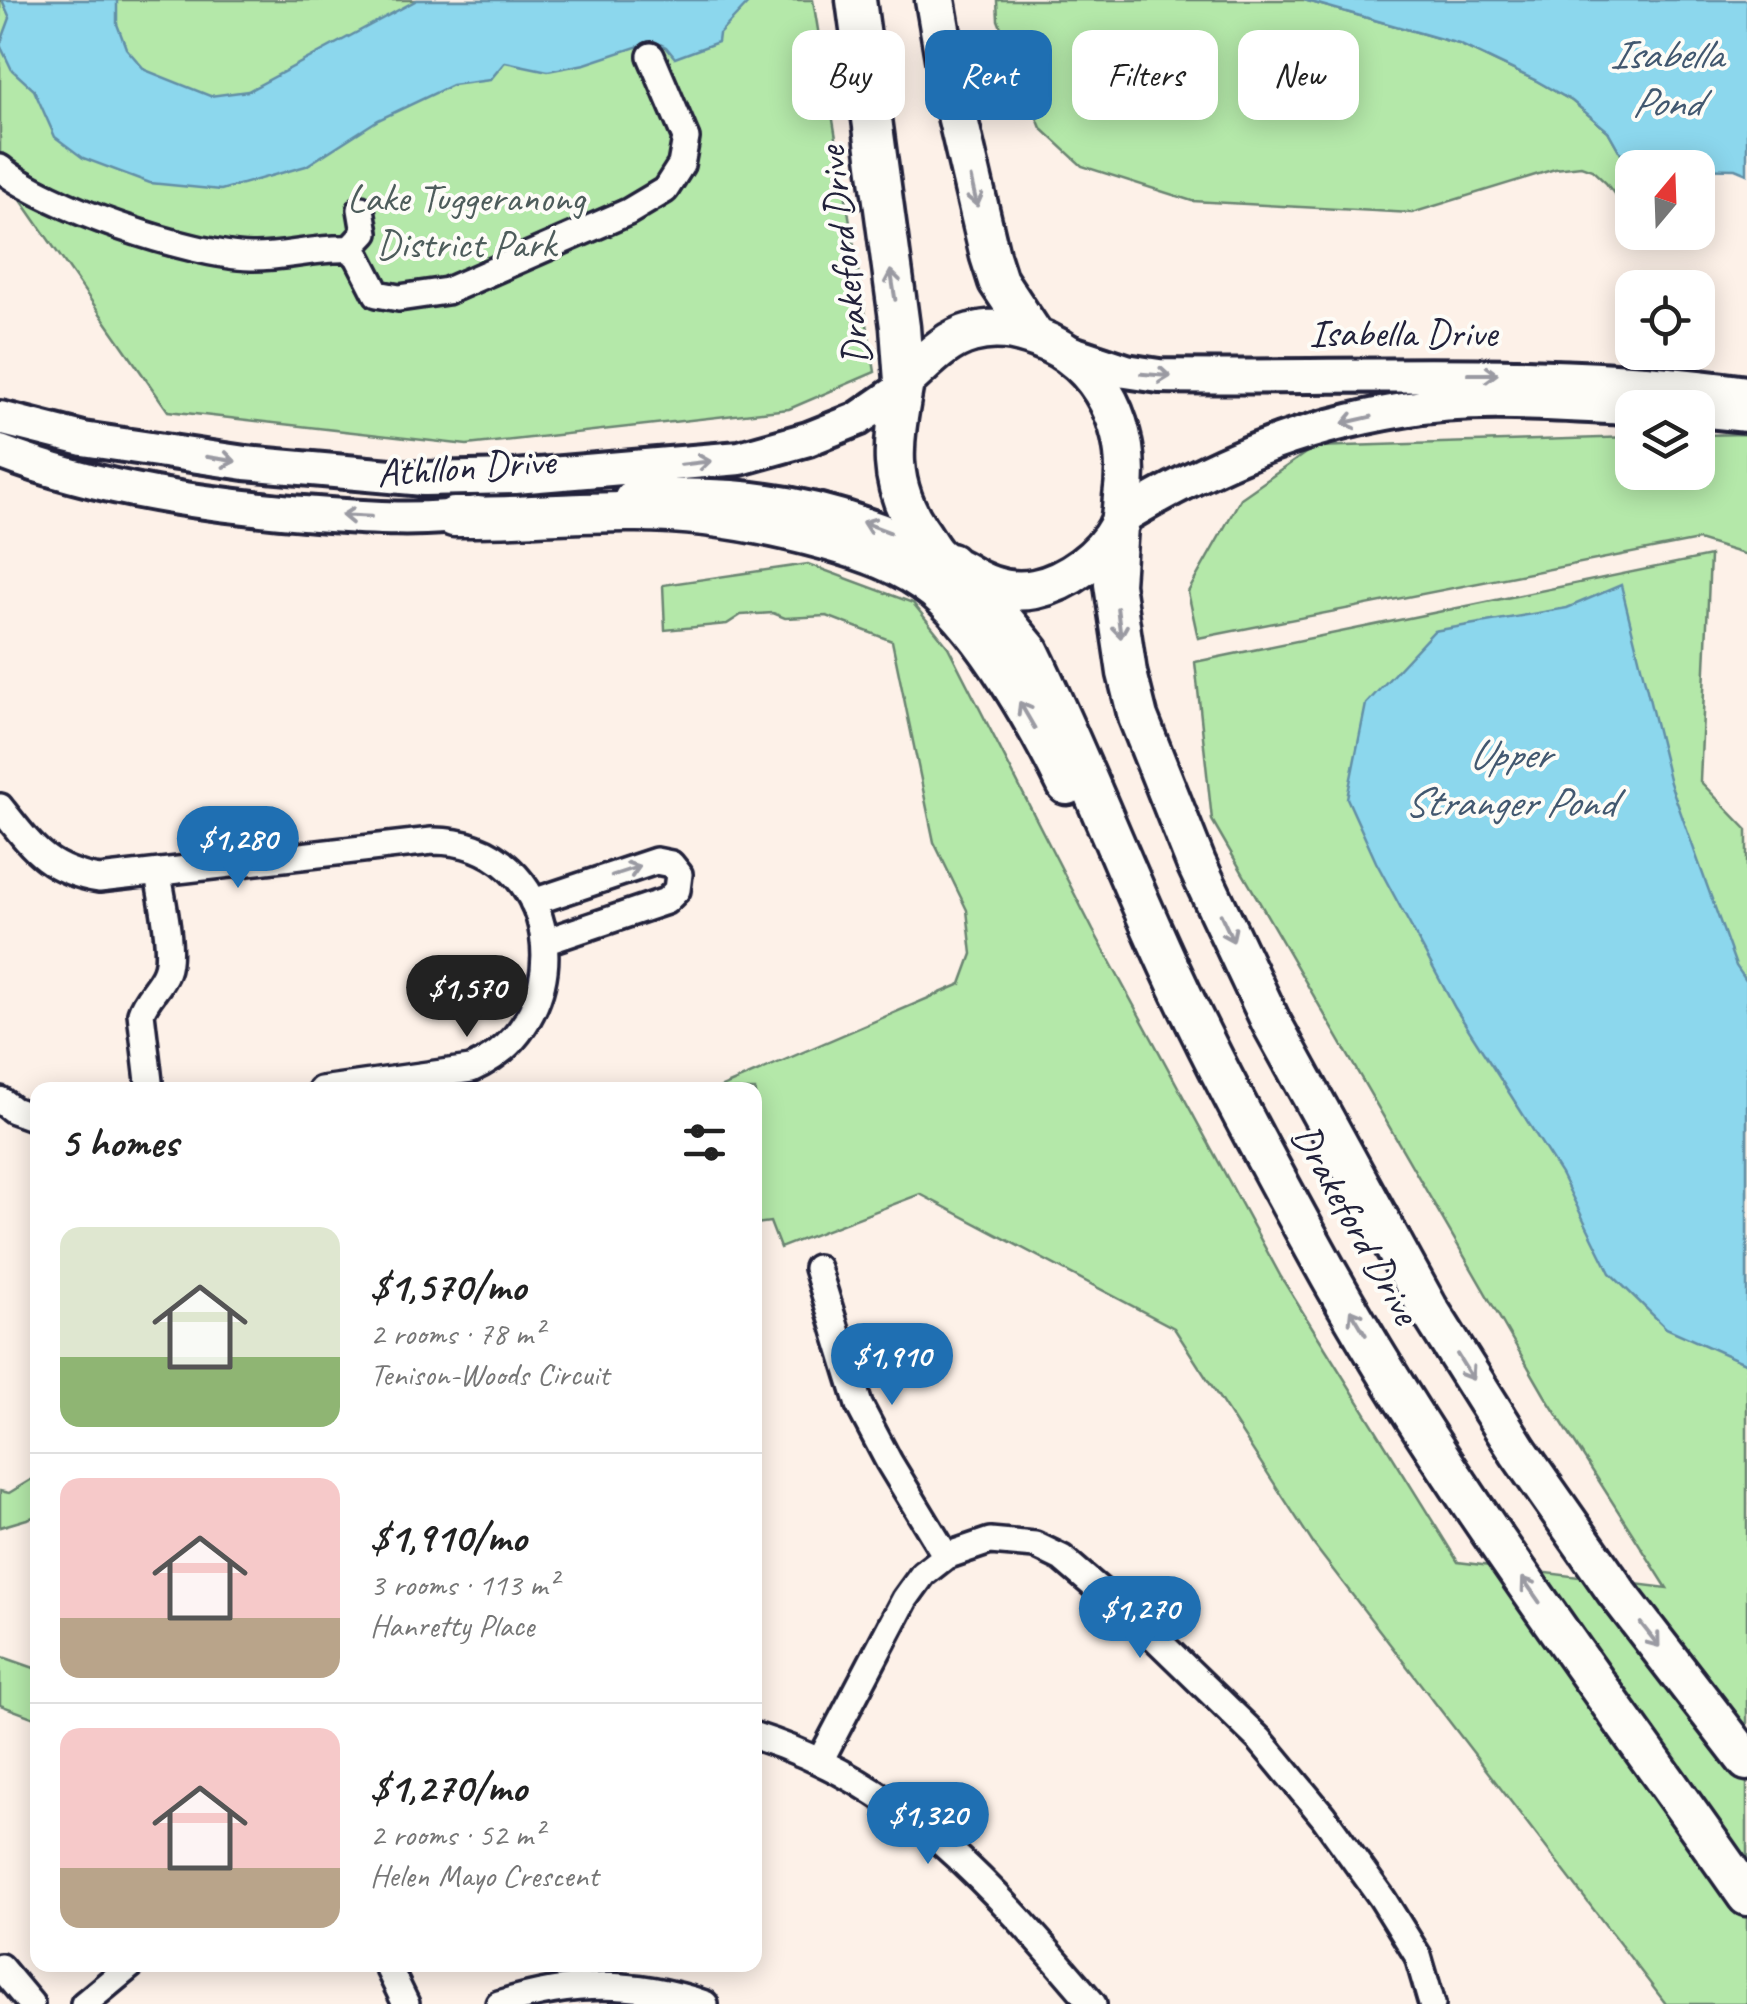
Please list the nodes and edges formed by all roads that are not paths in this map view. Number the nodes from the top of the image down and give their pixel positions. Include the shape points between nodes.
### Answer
1 (856, 0) edge
2 (935, 0) edge
3 (651, 56) dead end
4 (0, 168) edge
5 (361, 208) dead end
6 (350, 249) junction
7 (1049, 344) junction
8 (904, 384) junction
9 (1747, 394) edge
10 (0, 395) edge
11 (1615, 408) edge
12 (1715, 412) edge
13 (1747, 416) edge
14 (0, 418) edge
15 (84, 433) junction
16 (0, 452) edge
17 (454, 517) junction
18 (1119, 523) junction
19 (943, 559) junction
20 (0, 807) edge
21 (158, 873) junction
22 (533, 902) junction
23 (546, 941) junction
24 (1162, 951) junction
25 (149, 1082) edge
26 (412, 1082) edge
27 (818, 1268) dead end
28 (946, 1556) junction
29 (762, 1739) edge
30 (820, 1761) junction
31 (1747, 1762) edge
32 (1747, 1896) edge
33 (0, 1966) edge
34 (123, 1972) edge
35 (390, 1972) edge
36 (31, 2004) edge
37 (84, 2004) edge
38 (406, 2004) edge
39 (498, 2004) edge
40 (705, 2004) edge
41 (1093, 2004) edge
42 (1432, 2004) edge

8 -> 1 highway, Drakeford Drive
2 -> 7 highway via 990,256 998,280
3 - 6 street via 686,138 681,165 664,190 446,291 377,294
4 - 6 street via 79,213 207,251 250,257
5 - 6 street via 365,233
7 - 8 highway via 1012,329 972,332 944,346
7 -> 9 main road, Isabella Drive via 1159,376 1493,374
7 - 18 highway via 1092,376 1119,423 1125,459
15 -> 8 main road, Athllon Drive via 246,463 424,479 599,472 779,448 858,419
8 - 19 highway via 894,446 898,486 911,518
10 - 15 main road
11 -> 18 main road, Isabella Drive via 1405,409 1308,431 1206,469
12 - 13 main road
14 - 15 main road, Athllon Drive
17 -> 16 main road, Athllon Drive via 256,509 115,486
19 -> 17 main road, Athllon Drive via 843,515 763,499 686,494
24 -> 17 highway via 1134,918 997,664 952,606 909,573 822,539 697,514
18 - 19 highway via 1091,558 1054,585 1014,591 990,586
18 -> 31 highway, Drakeford Drive via 1114,584 1138,717 1196,863 1271,1022 1428,1308 1518,1450
19 - 24 highway, Drakeford Drive via 1030,652
20 - 21 street via 36,852 72,874 99,879
21 - 22 street via 448,840 504,864
21 - 25 street via 168,955 166,972 141,1013
22 - 23 street
22 -> 23 street via 656,861 679,874 677,890 666,901
23 - 26 street via 537,1003 518,1036 470,1069
32 -> 24 highway, Drakeford Drive via 1487,1526 1388,1372 1287,1198
27 - 28 street via 859,1404
28 - 30 street via 905,1599
28 - 42 street via 990,1542 1035,1546 1062,1558 1154,1637 1226,1704 1324,1816 1418,1956
29 - 30 street
30 - 41 street via 928,1829
33 - 36 street
34 - 37 street
35 - 38 street
39 - 40 street via 560,1987 609,1984 658,1989

